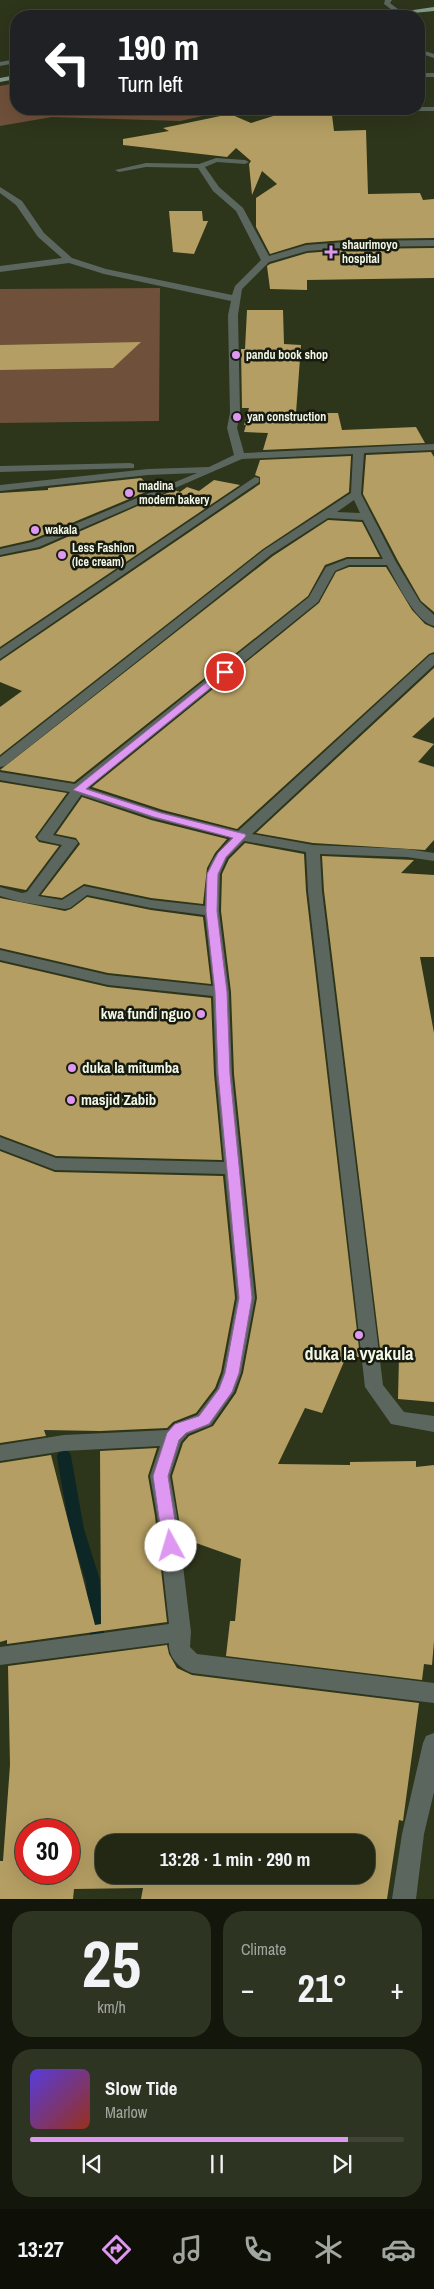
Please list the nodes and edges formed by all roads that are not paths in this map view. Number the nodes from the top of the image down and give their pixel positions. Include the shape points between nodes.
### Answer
1 (389, 0) edge
2 (396, 10) edge
3 (245, 162) dead end
4 (200, 166) junction
5 (119, 170) dead end
6 (0, 189) edge
7 (434, 243) edge
8 (69, 260) junction
9 (266, 260) junction
10 (0, 269) edge
11 (236, 299) junction
12 (434, 447) edge
13 (240, 456) junction
14 (358, 457) junction
15 (217, 468) junction
16 (0, 469) edge
17 (184, 470) junction
18 (254, 480) dead end
19 (0, 488) edge
20 (356, 494) junction
21 (324, 514) junction
22 (368, 517) junction
23 (0, 552) edge
24 (390, 562) junction
25 (434, 622) edge
26 (0, 655) edge
27 (434, 658) edge
28 (0, 763) edge
29 (0, 776) edge
30 (78, 790) junction
31 (241, 836) junction
32 (314, 849) junction
33 (434, 857) edge
34 (0, 891) edge
35 (21, 898) junction
36 (212, 911) junction
37 (0, 955) edge
38 (221, 992) junction
39 (0, 1143) edge
40 (234, 1168) junction
41 (434, 1424) edge
42 (173, 1438) junction
43 (0, 1453) edge
44 (180, 1632) junction
45 (0, 1656) edge
46 (434, 1693) edge
47 (434, 1743) edge
48 (404, 1899) edge

1 - 2 street via 386,3
3 - 4 street via 216,160
4 - 5 street via 146,165
4 - 9 street via 216,190 240,210
6 - 8 street via 19,203 41,236
7 - 9 street via 306,248
8 - 10 street
8 - 11 street via 104,271
9 - 11 street via 238,288
11 - 13 street via 233,315 235,413 232,428
12 - 14 street
13 - 14 street
13 - 15 street
14 - 20 street
15 - 17 street
15 - 23 street via 35,545
16 - 17 street via 151,466
17 - 19 street
18 - 26 street
20 - 21 street
20 - 22 street
21 - 22 street
21 - 28 street via 268,552
22 - 24 street
24 - 25 street via 415,604
24 - 30 street via 347,562 330,569 314,599
27 - 31 street
29 - 30 street
30 - 31 street via 157,815
30 - 35 street via 44,837 71,843 32,896
31 - 32 street
31 - 36 street via 221,856 212,874
32 - 33 street
32 - 41 street via 315,891 374,1387 398,1420
34 - 35 street
35 - 36 street via 65,905 84,890 151,904
36 - 38 street
37 - 38 street via 108,980
38 - 40 street via 224,1074
39 - 40 street via 55,1164
40 - 42 street via 246,1298 232,1373 225,1392 204,1420 180,1429
42 - 43 street via 64,1443
42 - 44 street via 160,1476 168,1516
44 - 45 street
44 - 46 street via 179,1650 192,1663
47 - 48 street via 412,1834

